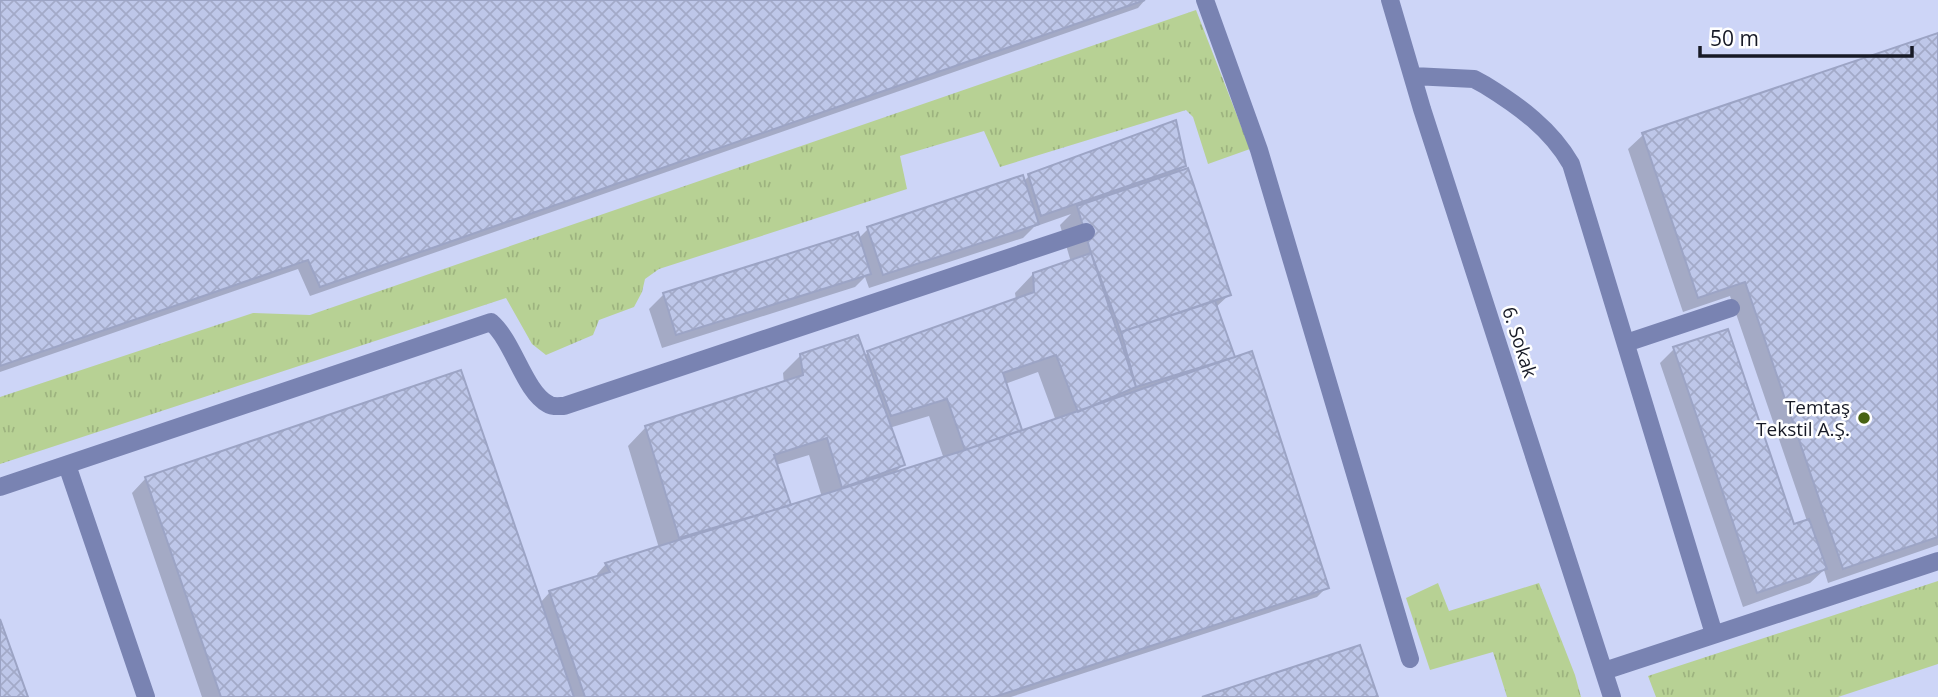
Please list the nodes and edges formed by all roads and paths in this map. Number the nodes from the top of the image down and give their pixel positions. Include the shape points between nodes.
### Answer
1 (1205, 0) edge
2 (1390, 0) edge
3 (1413, 76) junction
4 (1086, 232) dead end
5 (1731, 308) dead end
6 (1626, 343) junction
7 (68, 465) junction
8 (0, 487) edge
9 (1938, 561) edge
10 (1714, 634) junction
11 (1410, 659) dead end
12 (1604, 671) junction
13 (146, 697) edge
14 (1612, 697) edge

1 - 11 street via 1259,150
2 - 3 street, 6. Sokak
3 - 6 street via 1474,79 1504,96 1561,146 1571,164
3 - 12 street, 6. Sokak
4 - 7 street via 564,406 549,405 536,393 492,322
5 - 6 street
6 - 10 street
7 - 8 street
7 - 13 street
9 - 10 street
10 - 12 street
12 - 14 street, 6. Sokak

